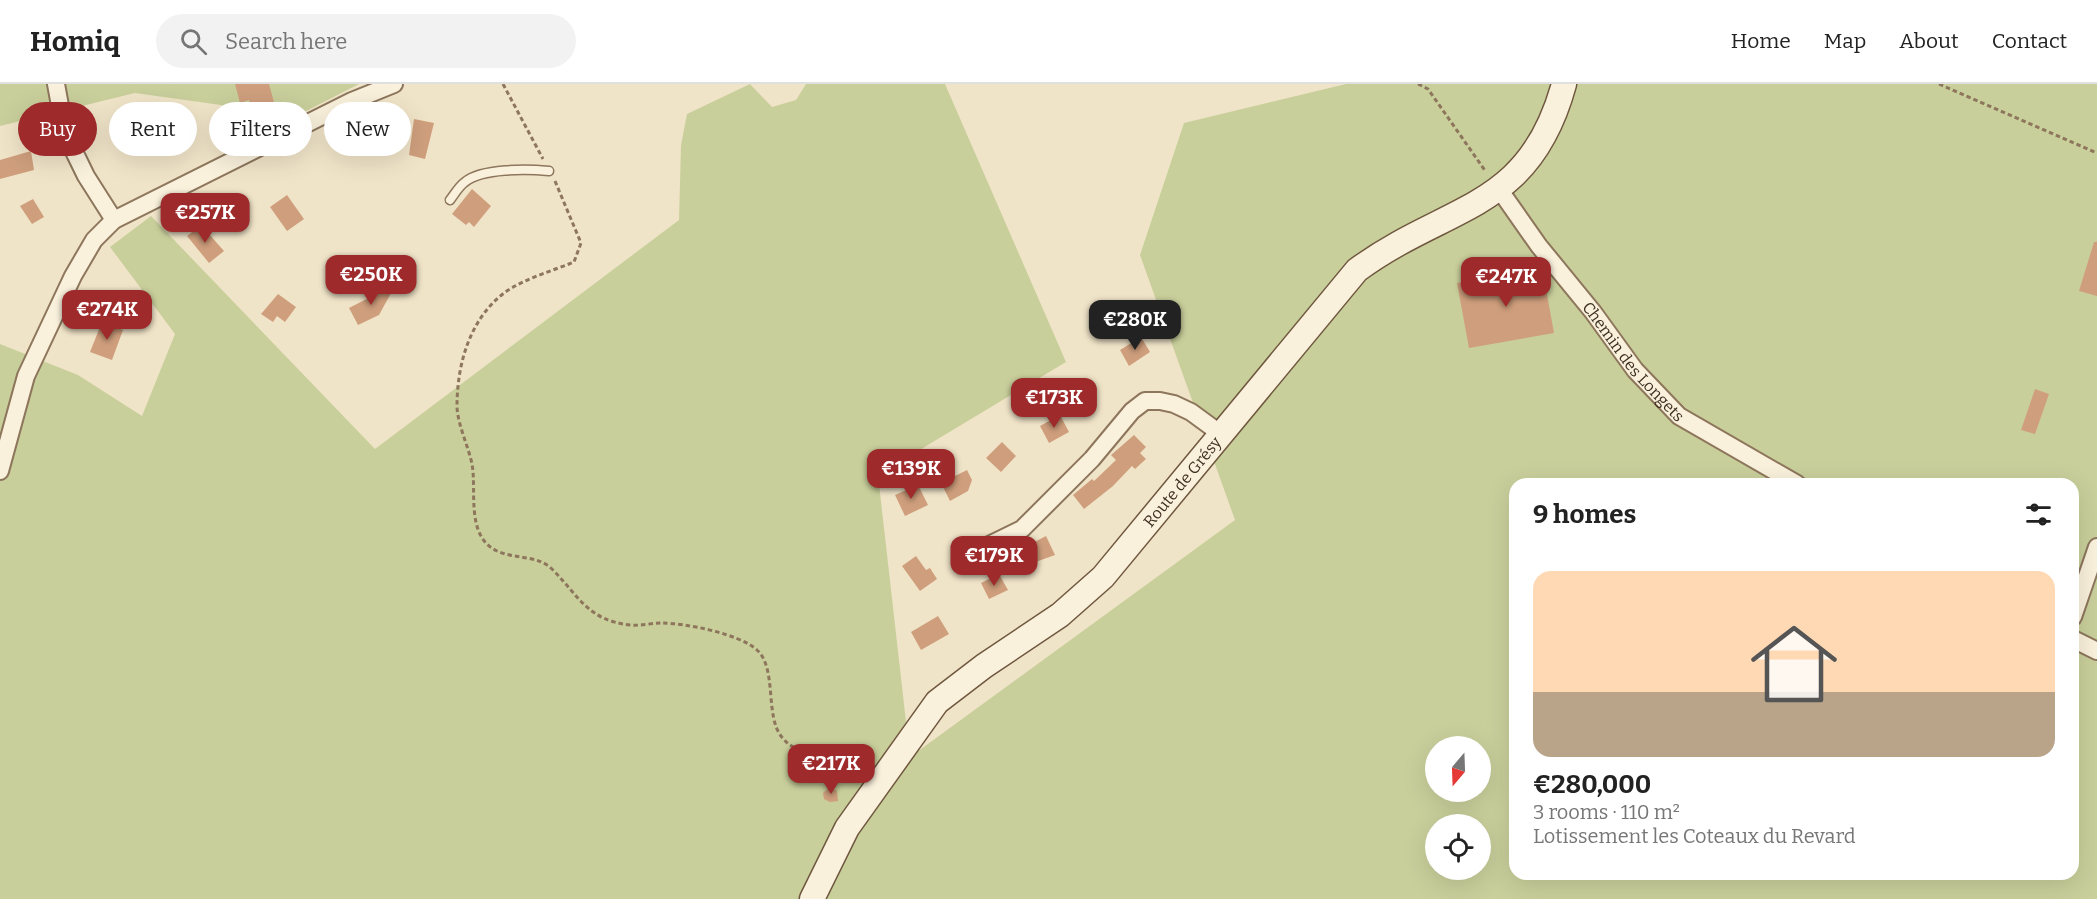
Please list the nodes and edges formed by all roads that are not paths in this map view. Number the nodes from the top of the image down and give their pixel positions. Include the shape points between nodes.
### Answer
1 (56, 84) edge
2 (394, 84) edge
3 (1564, 84) edge
4 (549, 171) dead end
5 (1499, 189) junction
6 (450, 200) dead end
7 (114, 220) junction
8 (1221, 434) junction
9 (0, 471) edge
10 (1787, 478) edge
11 (2097, 547) edge
12 (981, 549) dead end
13 (2079, 600) edge
14 (2079, 642) edge
15 (2097, 651) edge
16 (812, 899) edge

1 - 7 street via 65,133
2 - 7 street via 352,101
3 - 5 main road, Route de Grésy via 1538,149 1519,173
4 - 6 lane via 519,168 484,175 465,181
5 - 8 main road, Route de Grésy via 1380,253 1357,270
5 - 10 street, Chemin des Longets via 1635,370 1679,416
7 - 9 street via 94,240 73,276 27,376
8 - 12 street via 1174,404 1145,401 1022,529
8 - 16 main road, Route de Grésy via 1103,577 1060,615 937,702 847,828
11 - 13 street
14 - 15 street

